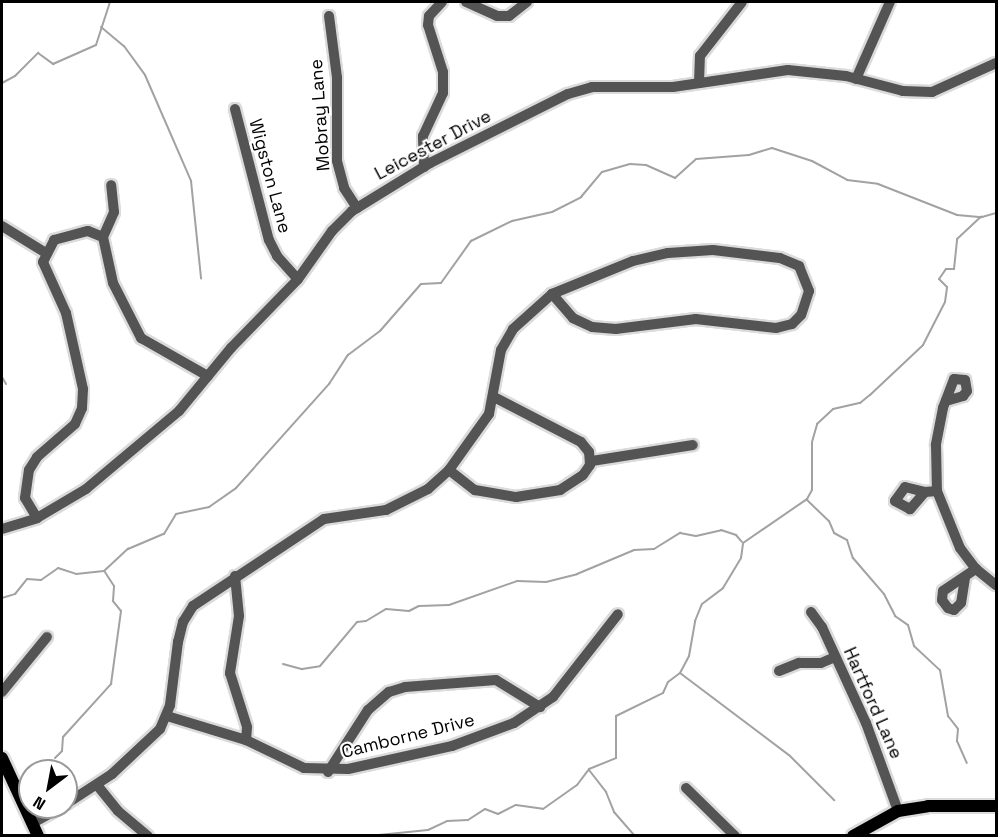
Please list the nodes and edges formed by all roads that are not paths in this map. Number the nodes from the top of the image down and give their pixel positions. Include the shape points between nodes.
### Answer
1 (442, 2) edge
2 (466, 2) edge
3 (527, 2) edge
4 (742, 2) edge
5 (890, 2) edge
6 (329, 16) dead end
7 (996, 63) edge
8 (856, 80) junction
9 (699, 83) junction
10 (235, 109) dead end
11 (424, 167) junction
12 (111, 185) dead end
13 (357, 208) junction
14 (2, 226) edge
15 (103, 237) junction
16 (46, 253) junction
17 (298, 279) junction
18 (552, 294) junction
19 (208, 376) junction
20 (494, 397) junction
21 (946, 401) dead end
22 (693, 445) dead end
23 (592, 461) junction
24 (449, 470) junction
25 (938, 491) junction
26 (925, 492) dead end
27 (37, 518) junction
28 (2, 529) edge
29 (976, 568) junction
30 (235, 576) junction
31 (965, 578) dead end
32 (996, 585) edge
33 (811, 612) dead end
34 (618, 614) dead end
35 (47, 637) dead end
36 (835, 657) junction
37 (779, 672) dead end
38 (2, 692) edge
39 (540, 707) junction
40 (167, 716) junction
41 (246, 740) junction
42 (3, 766) edge
43 (328, 771) junction
44 (97, 785) junction
45 (686, 788) dead end
46 (78, 797) edge
47 (996, 806) edge
48 (898, 811) junction
49 (40, 819) edge
50 (33, 823) junction
51 (854, 835) edge
52 (38, 836) edge
53 (148, 836) edge
54 (735, 836) edge

1 - 11 street via 429,16 428,25 442,72 443,93 423,136
2 - 3 street via 497,16 509,16
4 - 9 street via 700,56
5 - 8 street
6 - 13 street, Mobray Lane via 337,78 337,161 344,188
7 - 8 street, Leicester Drive via 932,92 903,91
8 - 9 street, Leicester Drive via 788,70
9 - 11 street, Leicester Drive via 673,87 618,84 579,90
10 - 17 street, Wigston Lane via 269,240 277,256
11 - 13 street, Leicester Drive
12 - 15 street via 114,212
13 - 17 street, Leicester Drive via 332,231
14 - 16 street
15 - 16 street via 88,231 70,233 54,240
15 - 19 street via 110,274 141,338
16 - 27 street via 43,262 66,313 83,389 82,408 75,424 37,457 28,471 25,498
17 - 19 street, Leicester Drive
18 - 18 street via 633,261 668,253 713,250 799,266 810,291 801,315 792,324 776,328 696,320 625,328 592,327 573,318
18 - 20 street via 513,329 501,350
19 - 27 street, Leicester Drive via 179,411 86,489
20 - 23 street via 581,442
20 - 24 street via 478,434
21 - 25 street via 936,446
22 - 23 street
23 - 24 street via 572,483 532,497 475,490
24 - 30 street via 428,489 386,510 324,519
25 - 26 street
25 - 29 street via 951,532
27 - 28 street, Leicester Drive
29 - 31 street
29 - 32 street
30 - 40 street via 194,606 183,622
30 - 41 street via 239,616 231,673 247,727
33 - 36 street, Hartford Lane
34 - 39 street, Camborne Drive via 564,684
35 - 38 street
36 - 37 street via 821,663 799,663
36 - 48 street, Hartford Lane via 866,723
39 - 43 street, Camborne Drive via 514,723 452,746
39 - 43 street via 496,680 405,687 389,692 368,710
40 - 41 street, Camborne Drive
40 - 44 street via 146,746
41 - 43 street, Camborne Drive via 304,768
42 - 50 main road
44 - 46 street
44 - 53 street via 118,811
45 - 54 street
47 - 48 main road via 928,806
48 - 51 main road
49 - 50 street
50 - 52 main road

